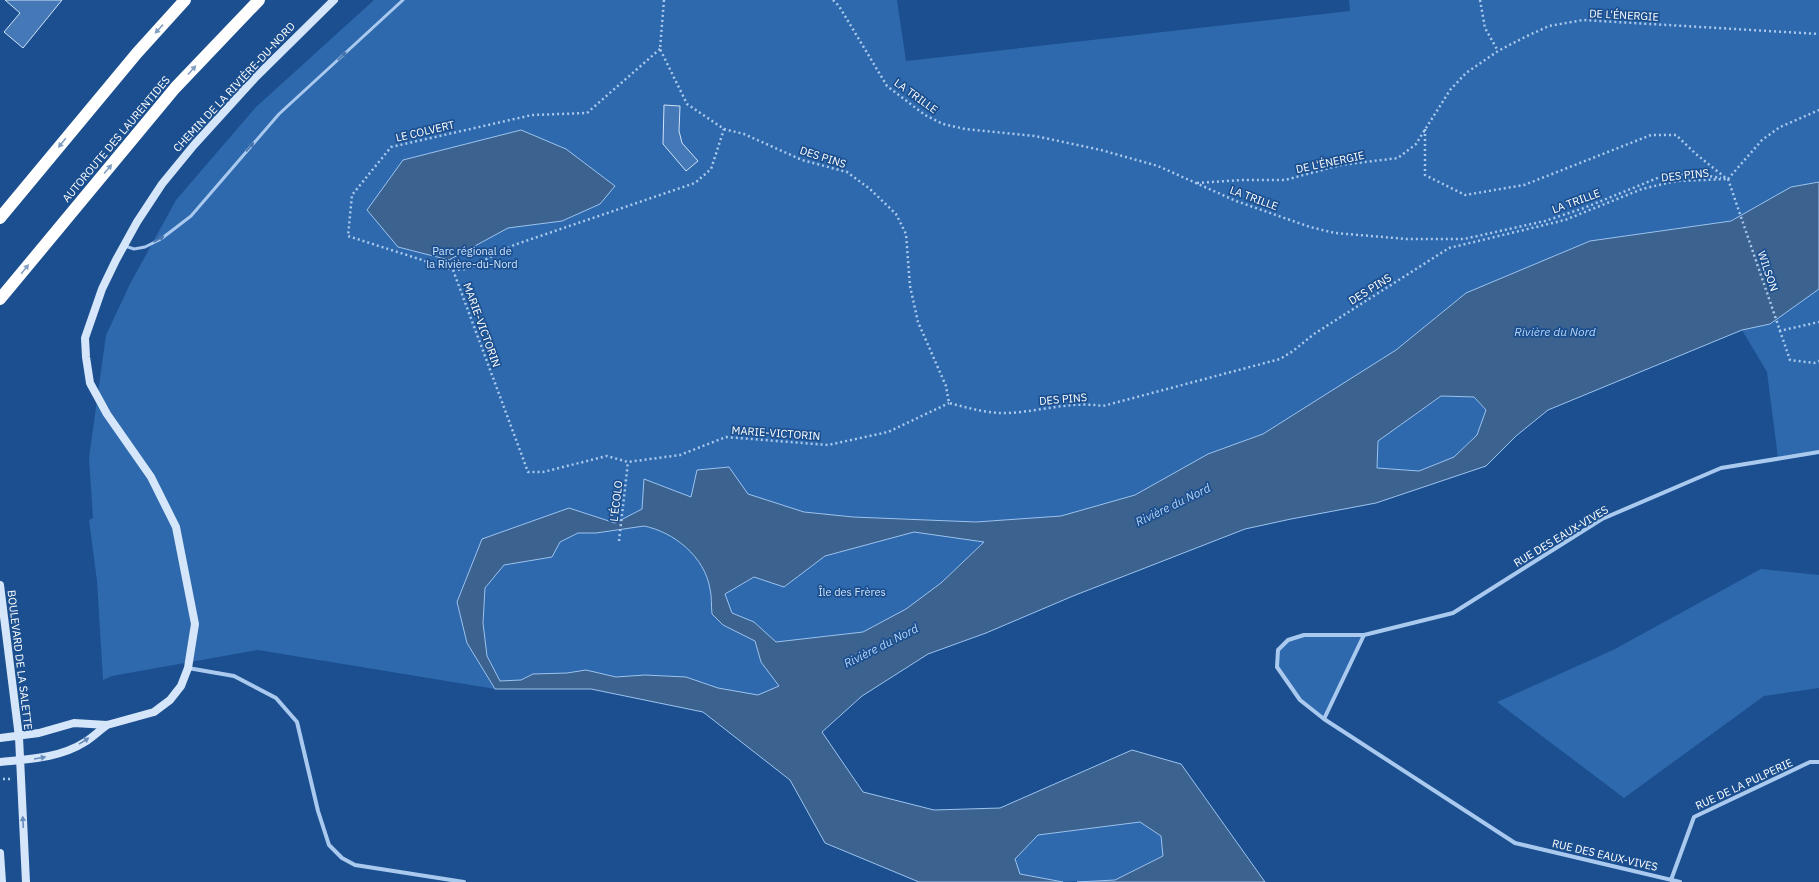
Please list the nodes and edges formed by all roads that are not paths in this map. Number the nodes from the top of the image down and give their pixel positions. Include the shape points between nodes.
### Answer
1 (185, 0) edge
2 (259, 0) edge
3 (334, 0) edge
4 (403, 0) edge
5 (0, 218) edge
6 (123, 246) junction
7 (0, 299) edge
8 (1819, 452) edge
9 (0, 585) edge
10 (1364, 636) junction
11 (188, 668) junction
12 (1324, 719) junction
13 (107, 724) junction
14 (19, 737) junction
15 (0, 738) edge
16 (20, 760) junction
17 (0, 762) edge
18 (1819, 762) edge
19 (0, 853) edge
20 (1671, 880) junction
21 (2, 882) edge
22 (26, 882) edge
23 (464, 882) edge
24 (1680, 882) edge

1 -> 5 highway via 137,53
7 -> 2 highway, AUTOROUTE DES LAURENTIDES via 175,88
3 - 6 street, CHEMIN DE LA RIVIÈRE-DU-NORD via 255,78 194,145 162,184
6 -> 4 lane via 134,249 145,247 161,239 191,216 279,114
6 - 11 street, CHEMIN DE LA RIVIÈRE-DU-NORD via 102,289 85,338 90,383 107,414 151,477 176,527 195,624
8 - 10 street, RUE DES EAUX-VIVES via 1721,468 1602,519 1453,613
9 - 14 street, BOULEVARD DE LA SALETTE
10 - 12 street
10 - 12 street, RUE DES EAUX-VIVES via 1304,635 1288,640 1278,650 1277,667 1300,700
11 - 13 street, CHEMIN DE LA RIVIÈRE-DU-NORD via 174,696 154,712
11 - 23 street via 234,676 276,698 297,722 318,811 329,845 342,858 355,865
12 - 20 street, RUE DES EAUX-VIVES via 1515,843
13 - 14 street, CHEMIN DE LA RIVIÈRE-DU-NORD via 74,723 39,734
16 -> 13 street, CHEMIN DE LA RIVIÈRE-DU-NORD via 45,757 71,749
14 - 15 street, CHEMIN DE LA RIVIÈRE-DU-NORD
14 - 16 street, BOULEVARD DE LA SALETTE
16 - 17 street, CHEMIN DE LA RIVIÈRE-DU-NORD
22 -> 16 street, BOULEVARD DE LA SALETTE
18 - 20 street, RUE DE LA PULPERIE via 1810,762 1694,817
19 - 21 street
20 - 24 street, RUE DES EAUX-VIVES

